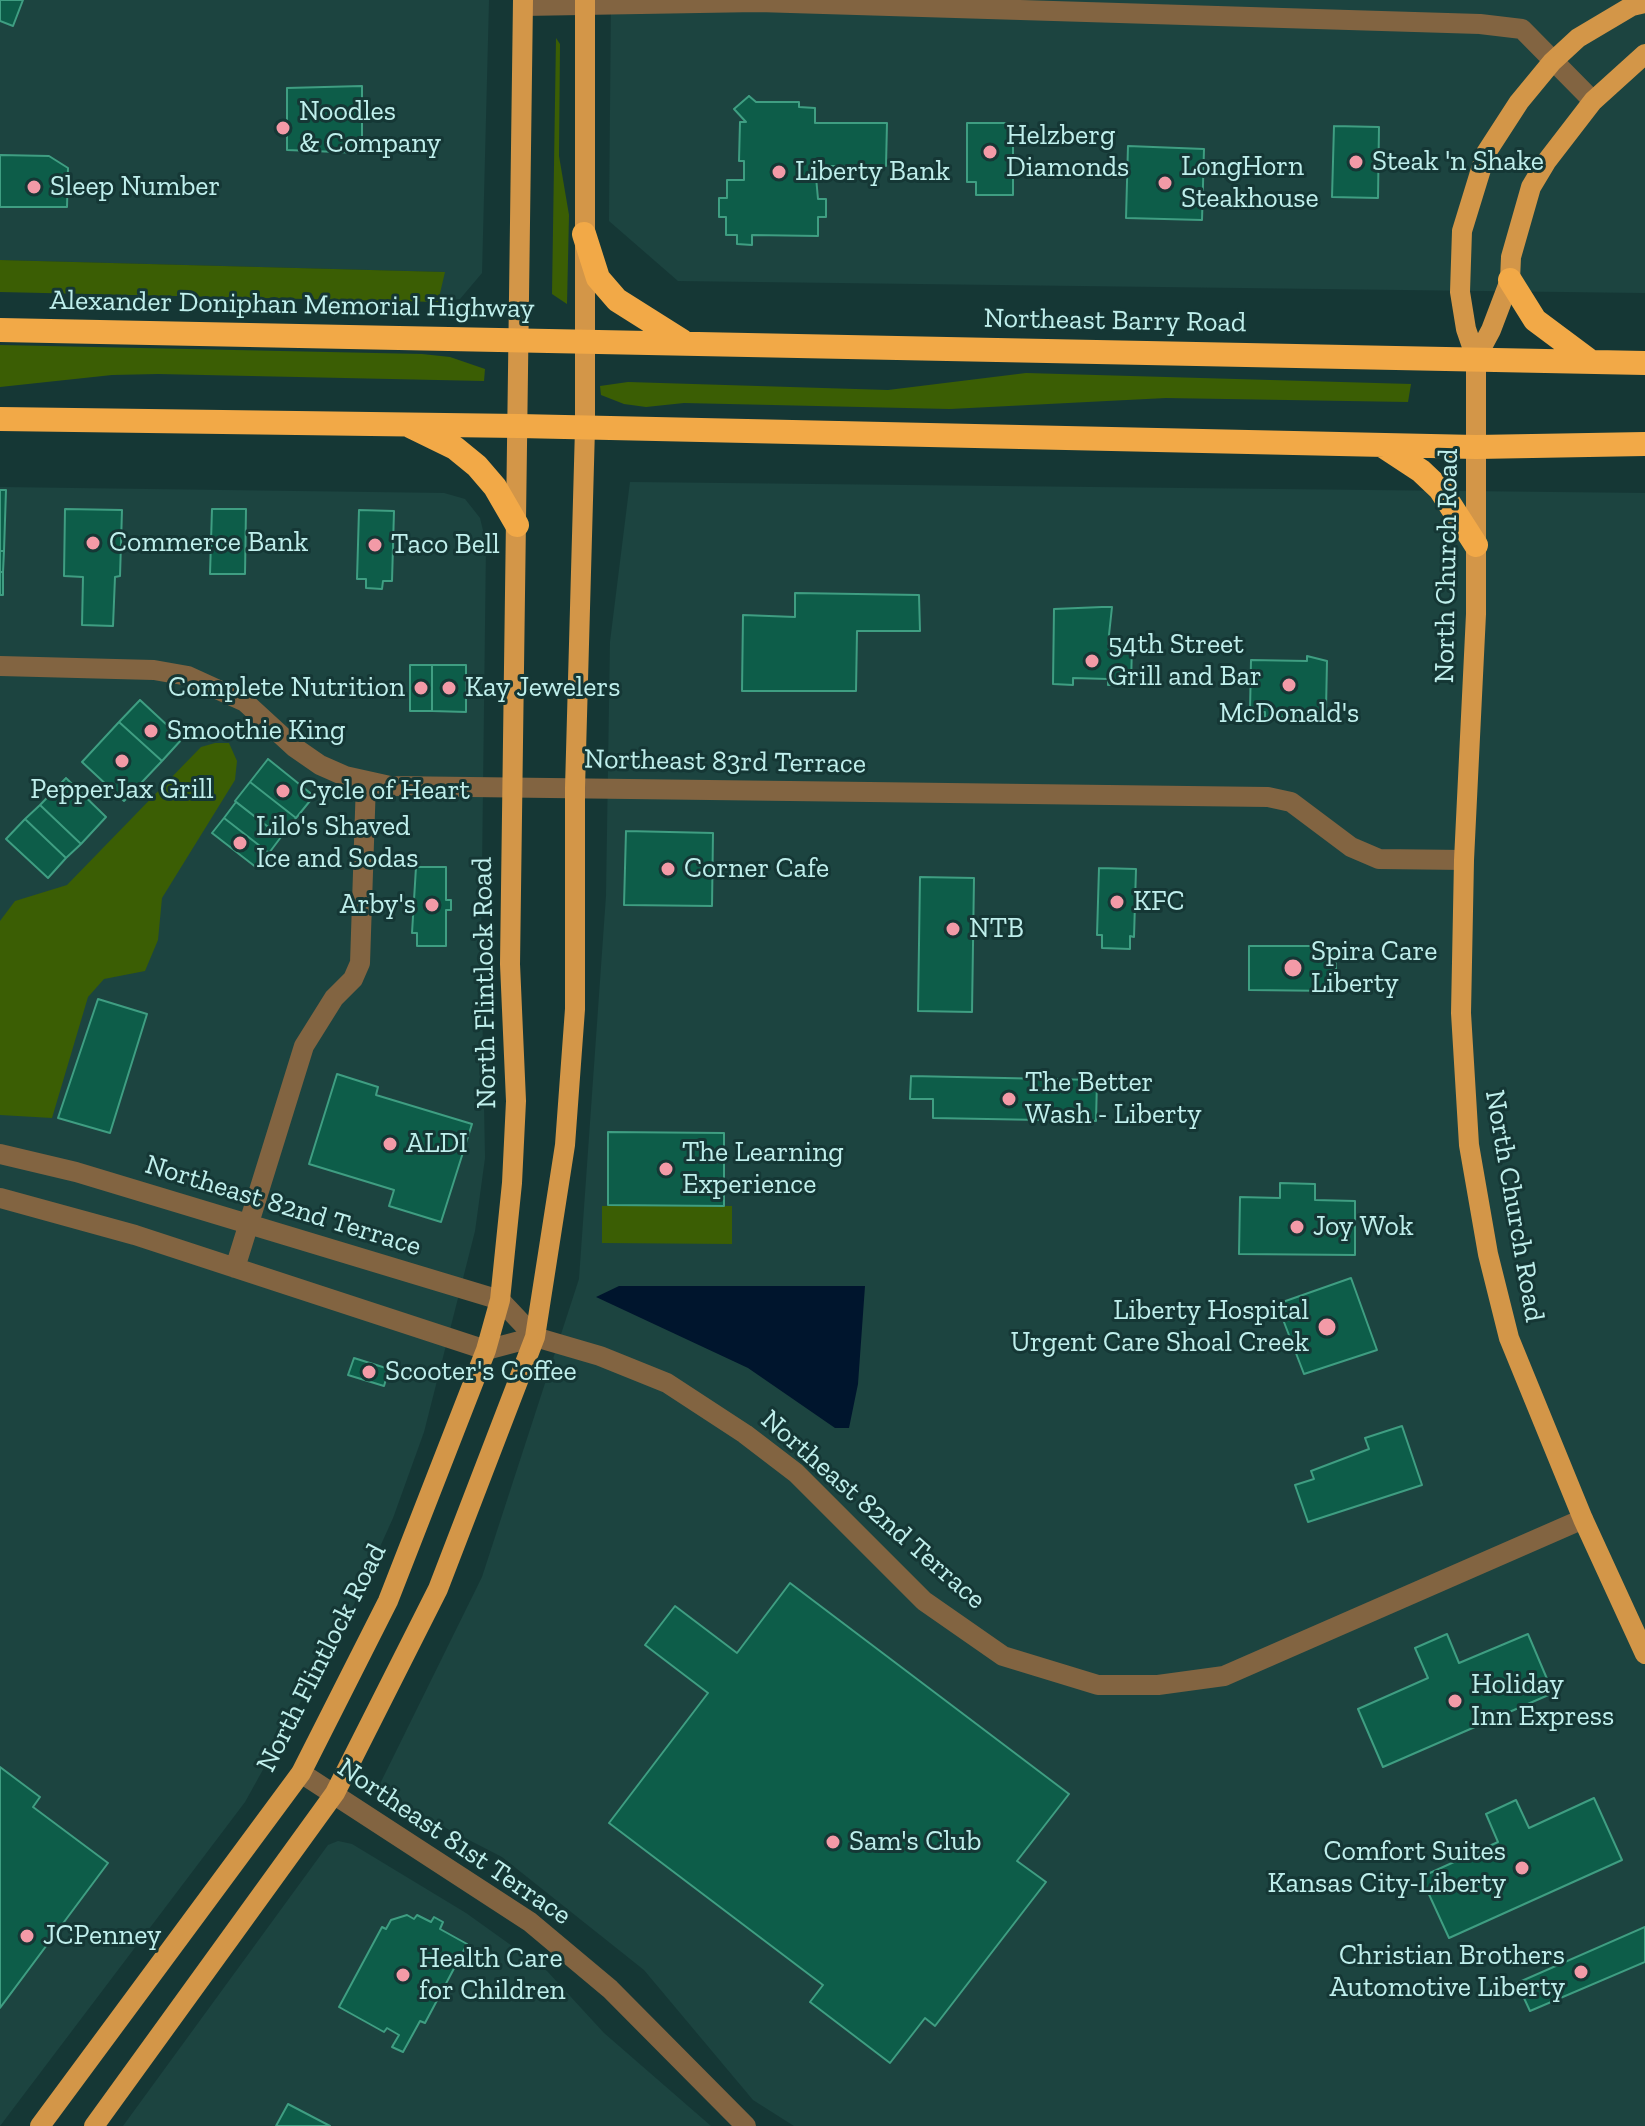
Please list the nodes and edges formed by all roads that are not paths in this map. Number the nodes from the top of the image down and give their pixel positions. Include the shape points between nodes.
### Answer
1 (523, 3) edge
2 (585, 3) edge
3 (1645, 3) edge
4 (1645, 54) edge
5 (1552, 62) junction
6 (1593, 101) junction
7 (584, 234) junction
8 (1510, 280) junction
9 (0, 330) edge
10 (519, 339) junction
11 (583, 340) junction
12 (684, 342) junction
13 (1476, 358) junction
14 (1590, 361) junction
15 (1645, 363) edge
16 (0, 419) edge
17 (406, 424) junction
18 (519, 426) junction
19 (585, 428) junction
20 (1645, 444) edge
21 (1381, 445) junction
22 (1476, 447) junction
23 (517, 525) junction
24 (1476, 545) junction
25 (0, 666) edge
26 (366, 782) junction
27 (575, 788) junction
28 (513, 790) junction
29 (1464, 860) junction
30 (0, 1154) edge
31 (0, 1198) edge
32 (250, 1225) junction
33 (235, 1268) junction
34 (500, 1300) junction
35 (535, 1337) junction
36 (486, 1350) junction
37 (1583, 1519) junction
38 (1645, 1654) edge
39 (301, 1773) junction
40 (335, 1793) junction
41 (40, 2126) edge
42 (94, 2126) edge
43 (746, 2126) edge

1 - 2 street
1 - 10 main road, North Flintlock Road
2 - 5 street via 758,2 1480,24 1522,29
2 - 7 main road
3 - 5 main road, North Church Road via 1578,38
4 - 6 main road, North Church Road
5 - 6 street
5 - 13 main road, North Church Road via 1486,153 1462,231 1460,292
6 - 8 main road, North Church Road via 1531,187 1511,257
7 - 11 main road
7 - 12 highway via 598,278 617,300
8 - 13 main road, North Church Road
8 - 14 highway via 1535,320
9 - 10 highway, Alexander Doniphan Memorial Highway
10 - 11 highway, Alexander Doniphan Memorial Highway
10 - 18 main road, North Flintlock Road
11 - 12 highway, Northeast Barry Road
11 - 19 main road
12 - 13 highway, Northeast Barry Road
13 - 14 highway, Northeast Barry Road
13 - 22 main road, North Church Road
14 - 15 highway, Northeast Barry Road
16 - 17 highway
17 - 18 highway
17 - 23 highway via 455,448 477,466
18 - 19 highway
18 - 23 main road, North Flintlock Road
19 - 21 highway
19 - 27 main road
20 - 22 highway
21 - 22 highway
21 - 24 highway via 1440,489
22 - 24 main road, North Church Road
23 - 28 main road, North Flintlock Road
24 - 29 main road, North Church Road
25 - 26 street, Northeast 83rd Terrace via 154,670 188,676 245,702 320,765
26 - 28 street, Northeast 83rd Terrace
26 - 32 street via 360,963 304,1046
27 - 28 street, Northeast 83rd Terrace
27 - 29 street, Northeast 83rd Terrace via 1268,797 1291,802 1351,847 1379,859
27 - 35 main road via 575,1009 569,1093
28 - 34 main road, North Flintlock Road via 510,964 516,1101
29 - 37 main road, North Church Road via 1464,1104 1485,1238 1509,1338
30 - 32 street, Northeast 82nd Terrace
31 - 33 street
32 - 33 street
32 - 34 street, Northeast 82nd Terrace
33 - 36 street
34 - 35 street, Northeast 82nd Terrace
34 - 36 main road, North Flintlock Road
35 - 36 street
35 - 37 street, Northeast 82nd Terrace via 667,1383 796,1473 924,1601 1003,1656 1098,1685 1158,1685 1224,1676
35 - 40 main road via 438,1589
36 - 39 main road, North Flintlock Road via 388,1601
37 - 38 main road, North Church Road
39 - 40 street, Northeast 81st Terrace
39 - 41 main road, North Flintlock Road
40 - 42 main road
40 - 43 street, Northeast 81st Terrace via 530,1922 610,1989

